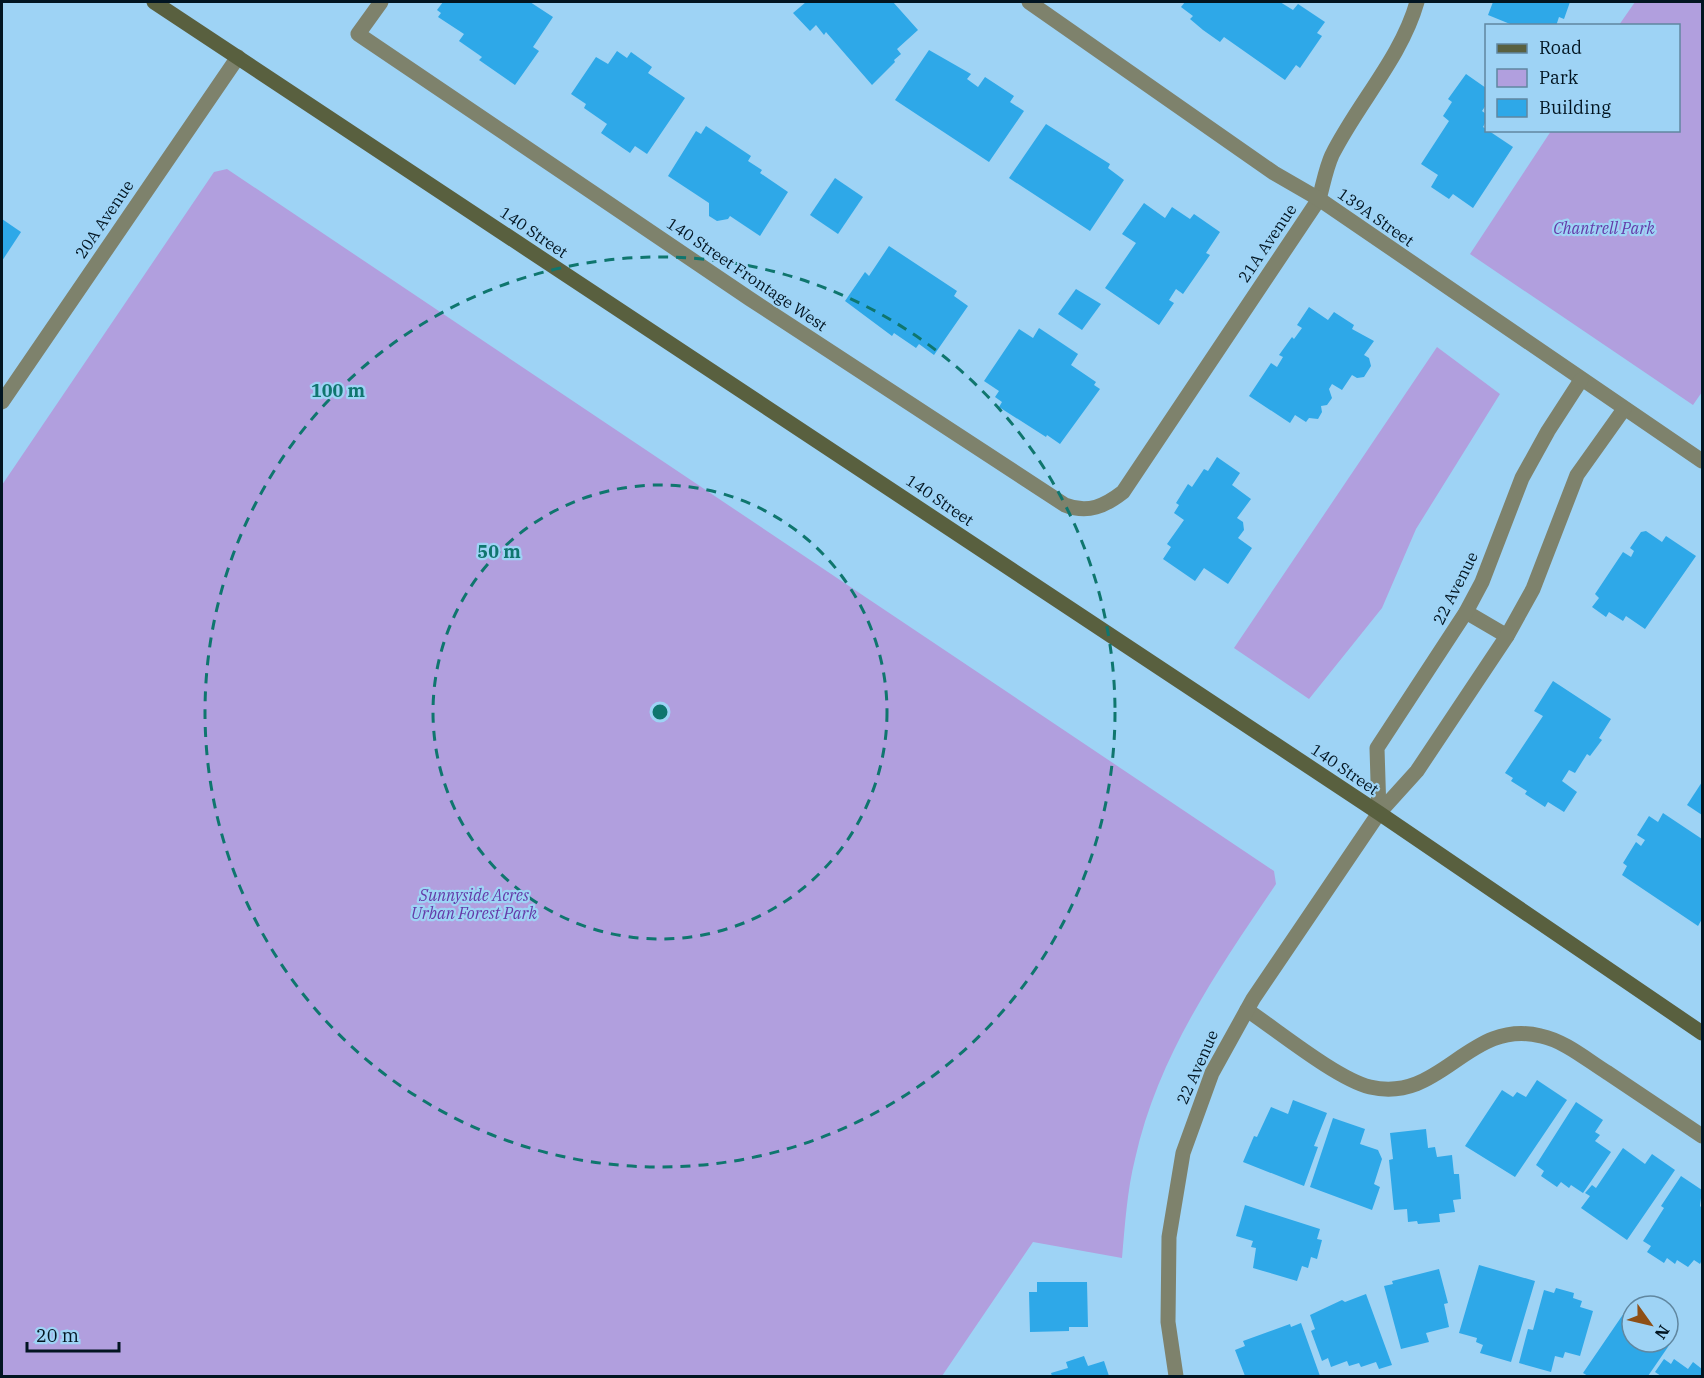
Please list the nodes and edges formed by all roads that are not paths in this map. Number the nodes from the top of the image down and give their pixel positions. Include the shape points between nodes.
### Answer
1 (154, 2) edge
2 (381, 2) edge
3 (1029, 2) edge
4 (1417, 2) edge
5 (238, 57) junction
6 (1319, 199) junction
7 (1581, 380) junction
8 (2, 402) edge
9 (1624, 409) junction
10 (1702, 461) edge
11 (1123, 492) joint
12 (1466, 612) junction
13 (1507, 636) junction
14 (1379, 813) junction
15 (1246, 1010) junction
16 (1702, 1033) edge
17 (1702, 1136) edge
18 (1176, 1377) edge

1 - 5 main road, 140 Street
2 - 11 street, 140 Street Frontage West via 358,34 750,299 1065,505 1077,510 1090,509 1108,504
3 - 6 street, 139A Street via 1264,166
4 - 6 street, 21A Avenue via 1390,60 1332,156
5 - 8 street, 20A Avenue
5 - 14 main road, 140 Street
6 - 7 street, 139A Street
6 - 11 street, 21A Avenue
7 - 9 street, 139A Street
7 - 12 street, 22 Avenue via 1522,478 1482,582
9 - 10 street, 139A Street
9 - 13 street, 22 Avenue via 1577,475 1533,589
12 - 13 street
12 - 14 street, 22 Avenue via 1377,748
13 - 14 street, 22 Avenue via 1418,771
14 - 15 street, 22 Avenue
14 - 16 main road, 140 Street
15 - 17 street via 1341,1074 1369,1087 1400,1089 1430,1080 1480,1042 1490,1039 1510,1034 1541,1036 1569,1048
15 - 18 street, 22 Avenue via 1216,1064 1196,1113 1174,1195 1167,1279

